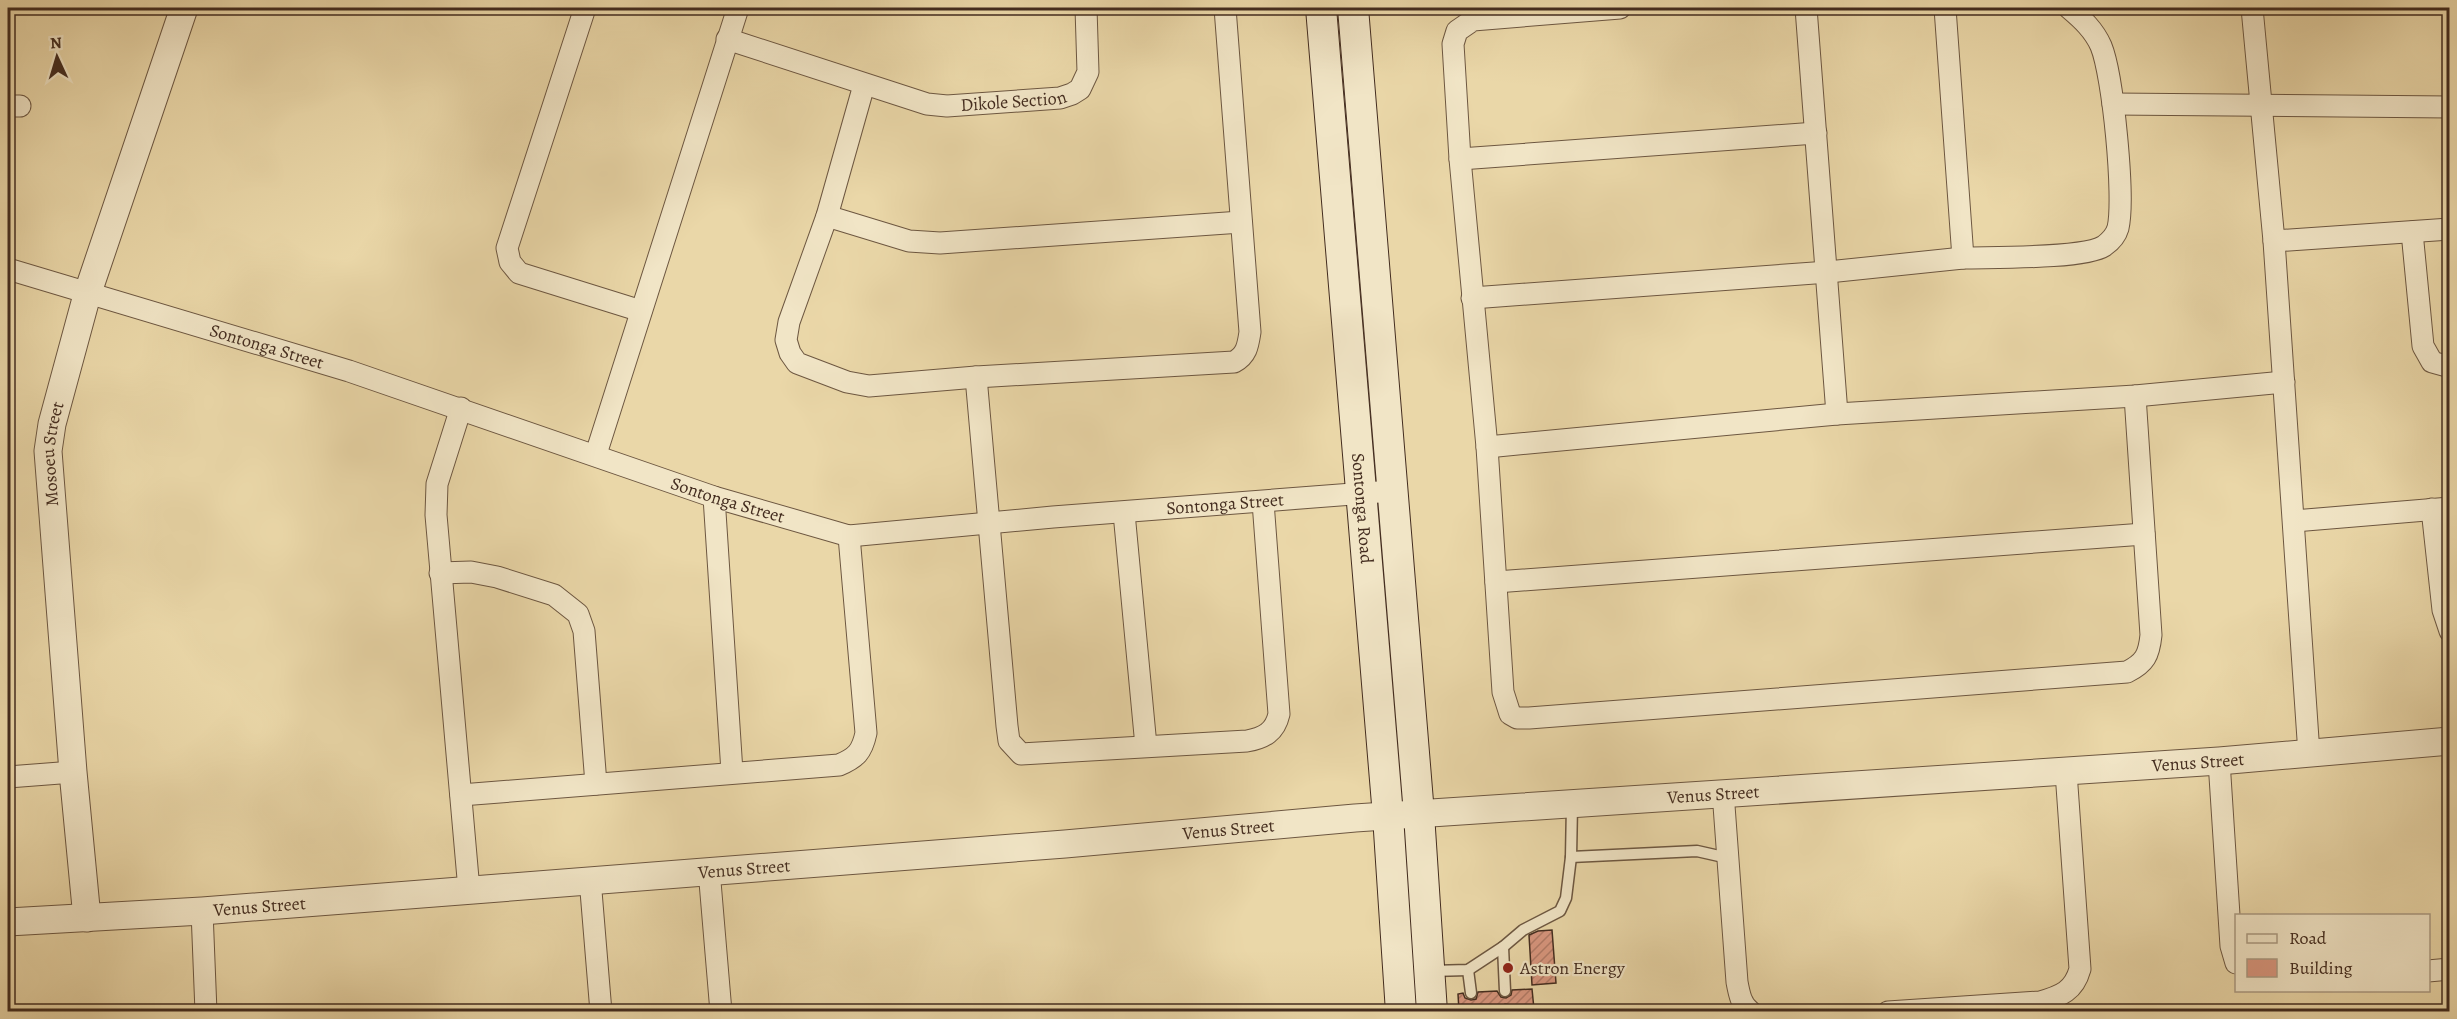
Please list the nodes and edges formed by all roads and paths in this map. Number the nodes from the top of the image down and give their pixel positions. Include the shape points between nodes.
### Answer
1 (184, 8) edge
2 (585, 8) edge
3 (738, 8) edge
4 (1086, 8) edge
5 (1225, 8) edge
6 (1321, 8) edge
7 (1353, 8) edge
8 (1620, 8) edge
9 (1806, 8) edge
10 (1945, 8) edge
11 (2069, 8) edge
12 (2252, 8) edge
13 (727, 39) junction
14 (864, 85) junction
15 (2113, 104) junction
16 (2262, 104) junction
17 (2450, 107) edge
18 (1816, 133) junction
19 (1460, 159) junction
20 (827, 216) junction
21 (1241, 222) junction
22 (2450, 230) edge
23 (2412, 232) junction
24 (2274, 241) junction
25 (1964, 258) junction
26 (8, 269) edge
27 (1828, 272) junction
28 (87, 295) junction
29 (1472, 298) junction
30 (641, 311) junction
31 (2450, 367) edge
32 (976, 377) junction
33 (2284, 382) junction
34 (2135, 396) junction
35 (461, 408) junction
36 (1837, 414) junction
37 (1487, 447) junction
38 (596, 454) junction
39 (1392, 491) junction
40 (1360, 495) junction
41 (714, 496) junction
42 (1263, 502) junction
43 (2441, 508) edge
44 (1124, 513) junction
45 (2294, 521) junction
46 (988, 524) junction
47 (2144, 534) junction
48 (849, 536) junction
49 (440, 573) junction
50 (1496, 582) junction
51 (2450, 631) edge
52 (2450, 741) edge
53 (1146, 746) junction
54 (2308, 754) junction
55 (2219, 761) junction
56 (73, 772) junction
57 (732, 772) junction
58 (2066, 772) junction
59 (8, 777) edge
60 (596, 784) junction
61 (1723, 792) junction
62 (460, 795) junction
63 (1572, 804) junction
64 (1419, 814) junction
65 (1388, 816) junction
66 (1571, 857) junction
67 (1728, 858) junction
68 (709, 870) junction
69 (590, 879) junction
70 (469, 890) junction
71 (202, 911) junction
72 (87, 918) junction
73 (8, 922) edge
74 (1503, 947) junction
75 (2235, 960) edge
76 (2450, 969) edge
77 (1468, 970) junction
78 (1429, 971) junction
79 (2430, 971) edge
80 (1505, 990) dead end
81 (1471, 993) dead end
82 (206, 1011) edge
83 (601, 1011) edge
84 (721, 1011) edge
85 (1401, 1011) edge
86 (1432, 1011) edge
87 (1751, 1011) edge
88 (1888, 1011) edge

1 - 28 street, Mosoeu Street
2 - 30 street via 507,248 510,262 519,273
3 - 13 street
4 - 14 street, Dikole Section via 1088,72 1072,94 937,106
5 - 21 street
6 - 40 main road, Sontonga Road
7 - 39 main road, Sontonga Road
8 - 19 street via 1496,17 1461,26 1453,44
9 - 18 street
10 - 25 street
11 - 15 street via 2086,23 2100,44
12 - 16 street
13 - 14 street, Dikole Section
13 - 30 street
14 - 20 street
15 - 16 street
15 - 25 street via 2119,220 2115,236 2095,250 2078,253
16 - 17 street
16 - 24 street
18 - 19 street
18 - 27 street
19 - 29 street
20 - 21 street via 909,241 940,243
20 - 32 street via 789,322 786,340 797,363 869,386
21 - 32 street via 1250,332 1242,358 1234,362
22 - 23 street
23 - 24 street
23 - 31 street via 2423,346 2432,362
24 - 33 street
25 - 27 street
26 - 28 street, Sontonga Street
27 - 29 street
27 - 36 street
28 - 35 street, Sontonga Street via 349,371
28 - 56 street, Mosoeu Street via 48,451
29 - 37 street
30 - 38 street
32 - 46 street
33 - 34 street
33 - 45 street
34 - 36 street
34 - 47 street
35 - 38 street, Sontonga Street
35 - 49 street via 437,484
36 - 37 street
37 - 50 street
38 - 41 street, Sontonga Street
39 - 40 street, Sontonga Street
39 - 64 main road, Sontonga Road
40 - 42 street, Sontonga Street
40 - 65 main road, Sontonga Road
41 - 48 street, Sontonga Street
41 - 57 street
42 - 44 street, Sontonga Street
42 - 53 street via 1277,723 1254,740
43 - 45 street
43 - 51 street via 2443,610
44 - 46 street, Sontonga Street
44 - 53 street
45 - 54 street
46 - 48 street, Sontonga Street
46 - 53 street via 1007,726 1014,750 1034,755
47 - 50 street
47 - 50 street via 2151,635 2148,656 2140,666 2127,672 2072,678 1517,718 1510,714 1503,692
48 - 57 street via 866,734 863,749 855,758 839,765
49 - 60 street via 471,572 496,577 554,595 578,614 584,631
49 - 62 street
52 - 54 street, Venus Street
54 - 55 street, Venus Street
55 - 58 street, Venus Street
55 - 75 street
56 - 59 street
56 - 72 street, Mosoeu Street
57 - 60 street
58 - 61 street, Venus Street
58 - 88 street via 2080,969 2073,987 2040,1002
60 - 62 street
61 - 63 street, Venus Street
61 - 67 street
62 - 70 street
63 - 64 street, Venus Street
63 - 66 lane
64 - 65 street, Venus Street
64 - 78 main road, Sontonga Road
65 - 68 street, Venus Street
65 - 85 main road, Sontonga Road
66 - 67 lane via 1696,851
66 - 74 lane via 1566,898 1560,910 1523,930
67 - 87 street via 1737,982 1740,996
68 - 69 street, Venus Street
68 - 84 street
69 - 70 street, Venus Street
69 - 83 street
70 - 71 street, Venus Street
71 - 72 street, Venus Street
71 - 82 street
72 - 73 street, Venus Street
74 - 77 lane
74 - 80 lane
76 - 79 street
77 - 78 lane
77 - 81 lane
78 - 86 main road, Sontonga Road

